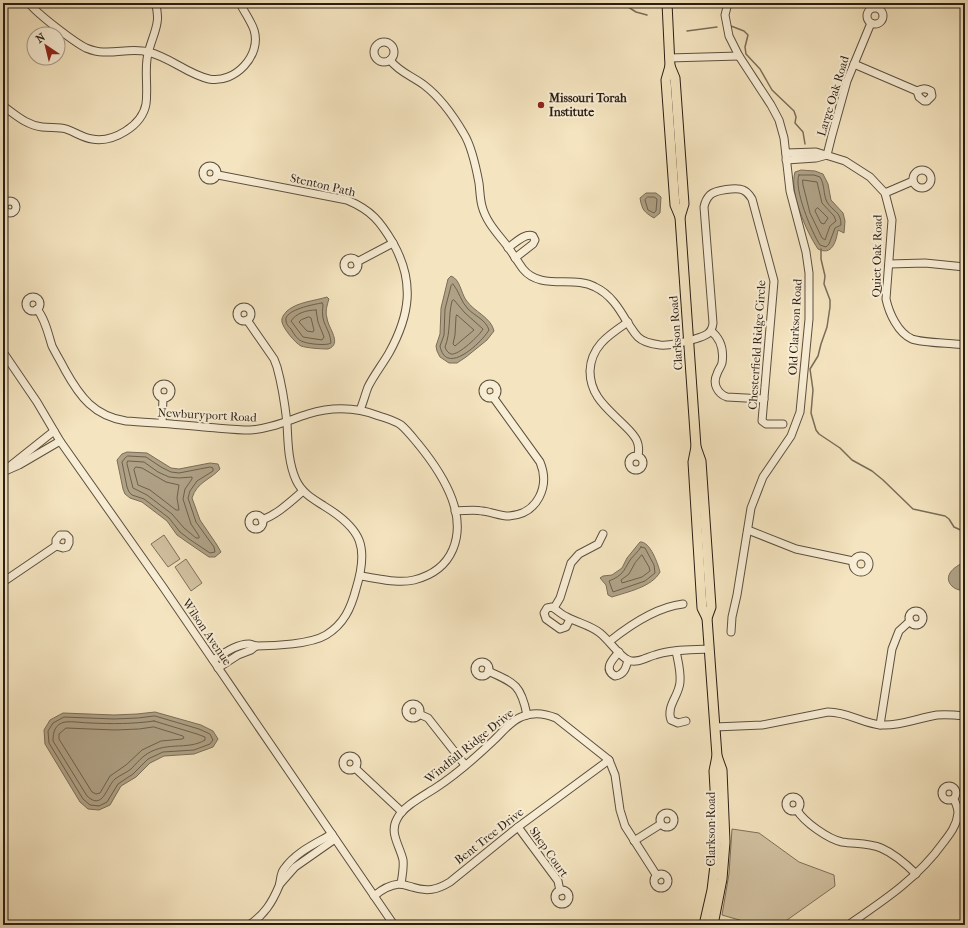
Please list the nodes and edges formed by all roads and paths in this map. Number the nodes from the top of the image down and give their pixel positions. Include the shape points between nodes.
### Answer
1 (29, 3) edge
2 (155, 3) edge
3 (240, 3) edge
4 (667, 3) edge
5 (728, 3) edge
6 (871, 23) dead end
7 (148, 52) junction
8 (739, 56) junction
9 (390, 60) dead end
10 (670, 62) junction
11 (854, 64) junction
12 (917, 91) dead end
13 (3, 106) edge
14 (669, 122) junction
15 (679, 135) junction
16 (827, 155) junction
17 (786, 157) junction
18 (218, 175) dead end
19 (913, 181) dead end
20 (885, 193) junction
21 (680, 216) junction
22 (393, 243) junction
23 (508, 248) junction
24 (516, 258) junction
25 (358, 262) dead end
26 (889, 264) junction
27 (965, 267) edge
28 (37, 309) dead end
29 (247, 320) dead end
30 (628, 322) junction
31 (711, 331) junction
32 (688, 341) junction
33 (965, 345) edge
34 (3, 352) edge
35 (494, 397) dead end
36 (163, 398) dead end
37 (764, 399) junction
38 (360, 410) junction
39 (162, 423) junction
40 (286, 423) junction
41 (783, 424) dead end
42 (54, 431) junction
43 (60, 441) junction
44 (638, 456) dead end
45 (4, 472) edge
46 (303, 491) junction
47 (455, 511) junction
48 (262, 520) dead end
49 (748, 530) junction
50 (603, 534) dead end
51 (56, 546) dead end
52 (853, 561) dead end
53 (360, 576) junction
54 (3, 582) edge
55 (683, 604) dead end
56 (554, 608) junction
57 (570, 619) junction
58 (910, 621) dead end
59 (731, 632) dead end
60 (610, 641) junction
61 (256, 646) junction
62 (709, 649) junction
63 (676, 651) junction
64 (619, 652) junction
65 (213, 660) junction
66 (628, 660) junction
67 (218, 668) junction
68 (488, 671) dead end
69 (419, 714) dead end
70 (527, 715) junction
71 (965, 716) edge
72 (686, 721) dead end
73 (880, 725) junction
74 (715, 727) junction
75 (716, 756) junction
76 (609, 760) junction
77 (465, 766) junction
78 (355, 768) dead end
79 (954, 799) dead end
80 (797, 810) dead end
81 (402, 812) junction
82 (662, 824) dead end
83 (518, 827) junction
84 (333, 836) junction
85 (634, 841) junction
86 (916, 874) junction
87 (657, 876) dead end
88 (401, 884) junction
89 (560, 891) dead end
90 (374, 896) junction
91 (249, 925) edge
92 (394, 925) edge
93 (704, 925) edge
94 (713, 925) edge
95 (848, 925) edge

1 - 7 street via 36,12 90,50
2 - 7 street via 157,26
3 - 7 street via 254,30 255,46 250,60 232,75 218,80 202,77
4 - 10 main road, Clarkson Road
5 - 8 street, Old Clarkson Road via 725,20 729,36
6 - 11 street, Large Oak Road
7 - 13 street via 144,110 134,124 112,137 92,139 67,130 32,125
8 - 10 street
8 - 17 street, Old Clarkson Road via 778,120 784,138
9 - 23 street via 396,68 434,93 455,119 470,149 486,217
10 - 14 main road, Clarkson Road via 666,80
10 - 15 main road, Clarkson Road via 675,78
11 - 12 street
11 - 16 street, Large Oak Road
14 - 15 main road
14 - 21 main road, Clarkson Road via 675,205
15 - 21 main road, Clarkson Road via 684,204
16 - 17 street, Quiet Oak Road via 816,152
16 - 20 street, Quiet Oak Road via 857,167
17 - 49 street, Old Clarkson Road via 790,191 809,273 809,319 800,412 791,436 758,488 751,508
18 - 22 street, Stenton Path via 347,200 362,206 374,216
19 - 20 street
20 - 26 street, Quiet Oak Road via 892,220
21 - 32 main road, Clarkson Road
22 - 25 street
22 - 38 street, Stenton Path via 404,266 408,298 397,337 368,387
23 - 24 street
23 - 24 street via 526,235 533,236 533,244
24 - 30 street via 524,270 536,279 578,282 595,287 615,303
26 - 27 street
26 - 33 street, Quiet Oak Road via 886,298 893,318 905,334 913,340
28 - 39 street, Newburyport Road via 42,315 53,347 82,397 98,411 116,420
29 - 40 street via 274,359
30 - 32 street via 638,337 648,342 661,346
30 - 44 street via 604,339 595,351 590,366 591,382 597,396 632,432 639,447
31 - 32 street via 704,337
31 - 37 street via 721,344 722,364 715,380 718,391 727,397
31 - 37 street, Chesterfield Ridge Circle via 713,323 705,200 715,192 741,189 752,199 774,281
32 - 62 main road, Clarkson Road via 696,447 692,462 702,608 707,618
34 - 42 street, Wilson Avenue
35 - 47 street via 540,462 544,474 544,487 534,504 517,514 502,516 476,510
36 - 39 street
37 - 41 street, Chesterfield Ridge Circle via 762,421 766,424
38 - 40 street, Newburyport Road via 334,409
38 - 47 street, Newburyport Road via 400,424 409,433 427,454 441,477
39 - 40 street, Newburyport Road via 251,430
40 - 46 street via 289,457 296,480
42 - 43 street, Wilson Avenue
42 - 45 street
43 - 45 street
43 - 65 street, Wilson Avenue
46 - 48 street via 278,512
46 - 53 street via 345,520 355,532 362,549
47 - 53 street, Newburyport Road via 456,542 450,557 438,568 421,578 408,581
49 - 52 street via 796,549
49 - 59 street, Old Clarkson Road
50 - 56 street via 598,544 579,554 571,564
51 - 54 street
53 - 61 street via 348,613 338,626 326,635 308,642
55 - 60 street via 670,606 637,621
56 - 57 street
56 - 57 street via 545,610 544,616 560,629 566,627
57 - 60 street via 592,627
58 - 73 street via 899,631 892,649
60 - 64 street
61 - 65 street via 242,645
61 - 67 street
62 - 63 street
62 - 74 main road, Clarkson Road
63 - 66 street via 641,660
63 - 72 street via 680,681 669,715 671,720 678,723
64 - 66 street
64 - 66 street via 609,664 611,674 620,675 625,670
65 - 67 street, Wilson Avenue
67 - 84 street, Wilson Avenue
68 - 70 street via 515,685 523,697
69 - 77 street via 428,718
70 - 76 street, Windfall Ridge Drive via 537,713 556,718
70 - 77 street, Windfall Ridge Drive via 509,725
71 - 73 street via 944,714 907,723
73 - 74 street via 838,712 828,712 762,724
74 - 75 main road, Clarkson Road
75 - 93 main road, Clarkson Road via 716,857
75 - 94 main road, Clarkson Road via 722,770 725,842 722,879
76 - 83 street, Bent Tree Drive
76 - 85 street, Windfall Ridge Drive via 616,775 622,818
77 - 81 street, Windfall Ridge Drive
78 - 81 street
79 - 86 street via 958,807 955,826 939,849
80 - 86 street via 804,820 834,840 882,848
81 - 88 street via 394,827 402,860
82 - 85 street
83 - 88 street, Bent Tree Drive via 450,882 436,890 420,890
83 - 89 street, Shep Court via 558,881
84 - 90 street, Wilson Avenue
84 - 91 street via 309,846 291,860 280,875 280,884 271,903 258,919
85 - 87 street, Windfall Ridge Drive
86 - 95 street
88 - 90 street via 379,891
90 - 92 street, Wilson Avenue

